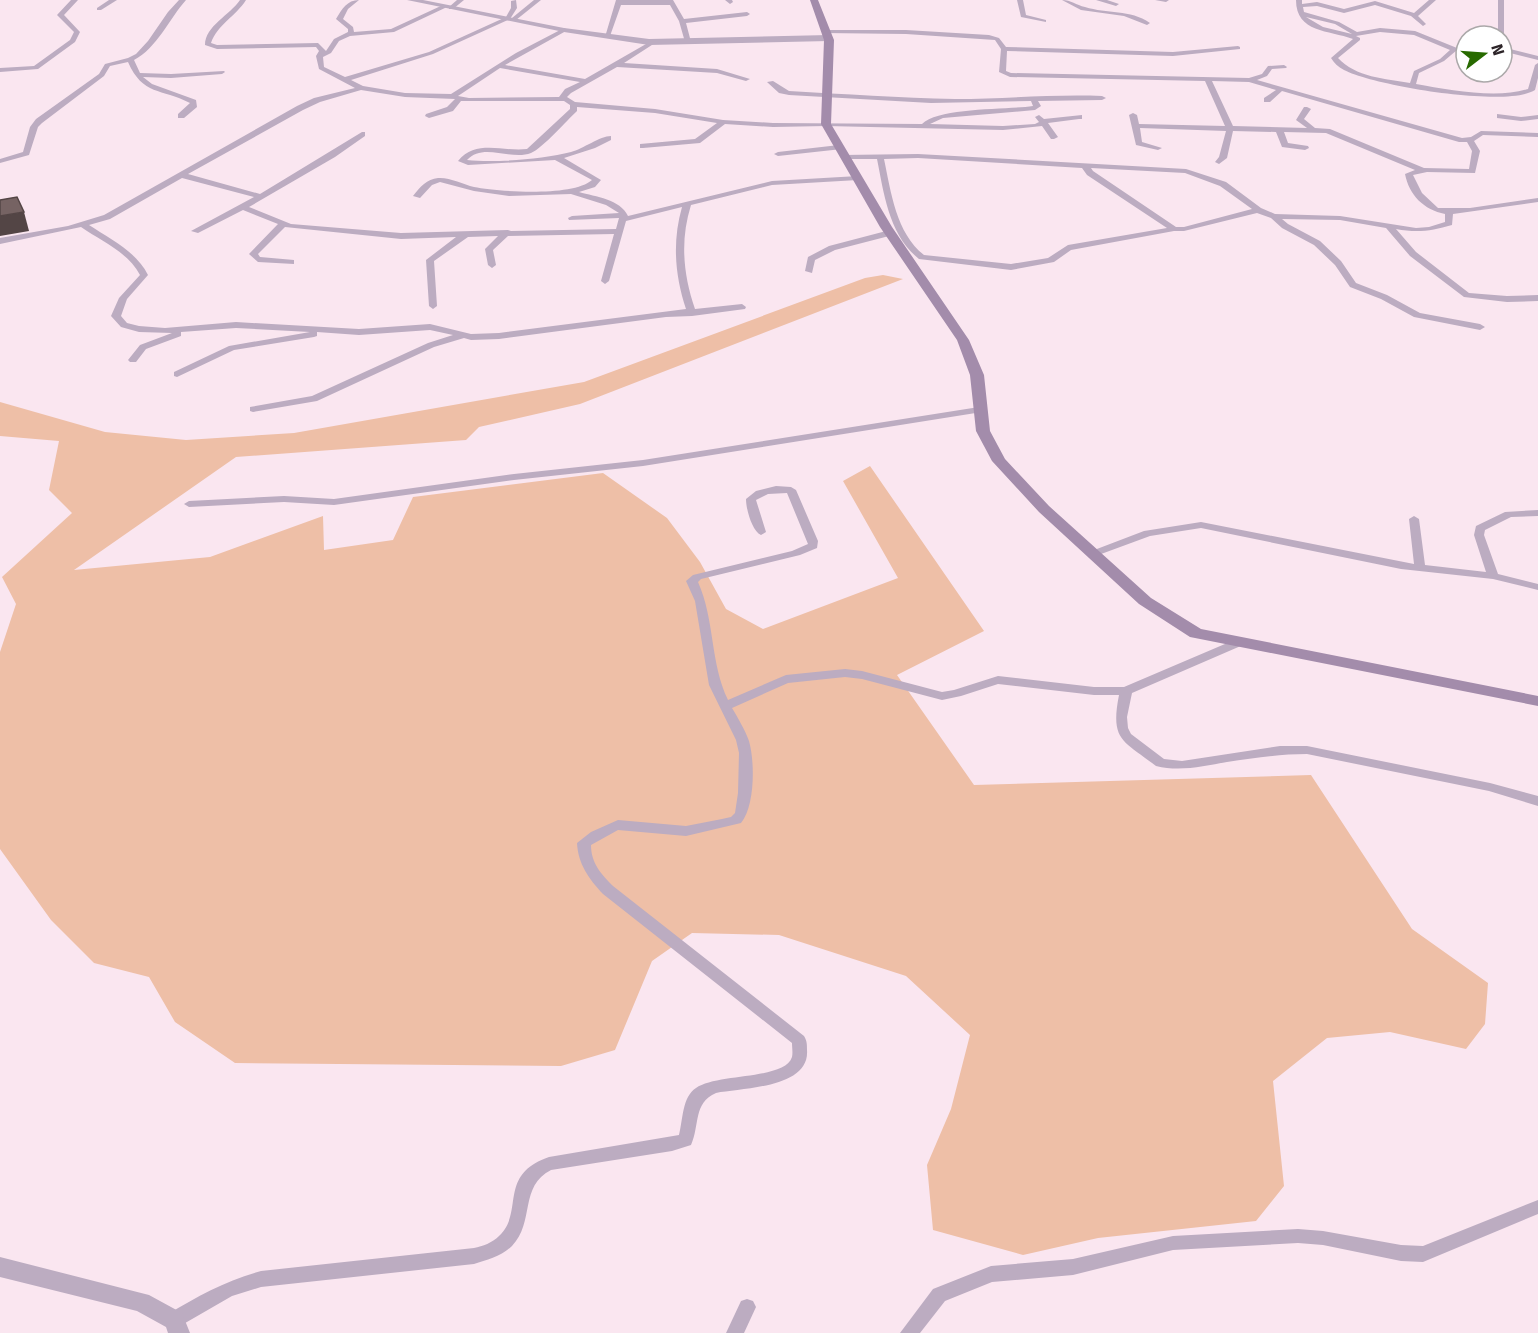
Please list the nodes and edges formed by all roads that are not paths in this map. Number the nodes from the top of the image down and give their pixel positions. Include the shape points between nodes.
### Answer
1 (75, 0) edge
2 (114, 0) edge
3 (183, 0) edge
4 (243, 0) edge
5 (356, 0) edge
6 (411, 0) edge
7 (461, 0) edge
8 (538, 0) edge
9 (814, 0) edge
10 (1020, 0) edge
11 (1059, 0) edge
12 (1066, 0) edge
13 (1099, 0) edge
14 (1158, 0) edge
15 (1166, 0) edge
16 (1433, 0) edge
17 (1500, 0) edge
18 (514, 1) edge
19 (671, 1) edge
20 (619, 2) edge
21 (1299, 3) edge
22 (1116, 4) dead end
23 (448, 7) junction
24 (99, 9) dead end
25 (747, 14) dead end
26 (1303, 14) junction
27 (1415, 15) junction
28 (511, 19) junction
29 (682, 21) junction
30 (1044, 21) dead end
31 (1148, 23) dead end
32 (1423, 24) dead end
33 (1501, 24) edge
34 (564, 30) junction
35 (349, 34) junction
36 (828, 35) junction
37 (607, 36) junction
38 (653, 42) junction
39 (688, 42) junction
40 (1238, 48) dead end
41 (1004, 49) junction
42 (1514, 52) edge
43 (319, 56) junction
44 (1538, 58) edge
45 (130, 60) junction
46 (617, 65) junction
47 (1538, 65) edge
48 (499, 66) junction
49 (1284, 67) dead end
50 (0, 70) edge
51 (222, 72) dead end
52 (137, 75) junction
53 (746, 79) dead end
54 (344, 80) junction
55 (1208, 80) junction
56 (1249, 80) junction
57 (587, 81) junction
58 (771, 82) dead end
59 (1413, 84) junction
60 (361, 88) junction
61 (1281, 89) junction
62 (826, 95) junction
63 (457, 97) junction
64 (1102, 98) dead end
65 (565, 99) junction
66 (1267, 100) dead end
67 (573, 104) junction
68 (1033, 104) junction
69 (1307, 110) dead end
70 (1133, 115) dead end
71 (181, 116) dead end
72 (429, 116) dead end
73 (1500, 116) dead end
74 (1079, 117) dead end
75 (1538, 117) edge
76 (723, 122) junction
77 (1043, 123) junction
78 (826, 124) junction
79 (924, 126) junction
80 (1135, 126) junction
81 (1230, 128) junction
82 (1279, 129) junction
83 (1316, 130) junction
84 (362, 134) dead end
85 (1538, 135) edge
86 (1054, 137) dead end
87 (608, 138) dead end
88 (1470, 140) junction
89 (643, 146) dead end
90 (1158, 148) dead end
91 (1305, 148) dead end
92 (842, 152) junction
93 (778, 154) dead end
94 (880, 156) junction
95 (556, 157) junction
96 (0, 161) edge
97 (1219, 162) dead end
98 (1084, 164) junction
99 (1420, 170) junction
100 (181, 175) junction
101 (858, 178) junction
102 (571, 192) junction
103 (260, 196) junction
104 (417, 196) dead end
105 (1538, 200) edge
106 (687, 204) junction
107 (243, 207) junction
108 (1258, 210) junction
109 (1449, 211) junction
110 (1274, 216) junction
111 (624, 217) junction
112 (572, 218) dead end
113 (280, 223) junction
114 (83, 225) junction
115 (1390, 227) junction
116 (1174, 229) junction
117 (195, 231) dead end
118 (620, 231) junction
119 (508, 232) junction
120 (890, 233) junction
121 (466, 234) junction
122 (0, 241) edge
123 (291, 262) dead end
124 (492, 265) dead end
125 (809, 272) dead end
126 (605, 281) dead end
127 (1538, 298) edge
128 (433, 306) dead end
129 (742, 308) dead end
130 (692, 313) junction
131 (1480, 327) dead end
132 (193, 328) junction
133 (323, 331) junction
134 (462, 336) junction
135 (133, 360) dead end
136 (177, 374) dead end
137 (253, 409) dead end
138 (979, 410) junction
139 (189, 504) dead end
140 (1538, 513) edge
141 (1414, 519) dead end
142 (761, 532) dead end
143 (1093, 554) junction
144 (1420, 568) junction
145 (1493, 576) junction
146 (1538, 587) edge
147 (1239, 642) junction
148 (1126, 691) junction
149 (1538, 701) edge
150 (725, 706) junction
151 (1538, 801) edge
152 (1538, 1207) edge
153 (0, 1268) edge
154 (747, 1307) dead end
155 (177, 1328) edge
156 (735, 1333) edge
157 (909, 1333) edge

1 - 50 street via 60,15 76,32 73,41 36,68
2 - 24 street
3 - 45 street via 171,10 154,40
4 - 43 street via 217,26 207,44 314,44 323,48
5 - 35 street via 339,19 351,28
6 - 23 street
7 - 23 street
8 - 28 street
9 - 36 main road
10 - 30 street via 1023,16
11 - 12 street
12 - 31 street via 1083,9 1128,14
13 - 22 street
14 - 15 street
16 - 27 street
17 - 33 street
18 - 28 street
19 - 20 street
19 - 29 street
20 - 37 street
21 - 26 street
21 - 27 street via 1344,11 1375,3
23 - 28 street
23 - 35 street via 392,31
25 - 29 street
26 - 59 street via 1315,28 1358,39 1334,58 1340,65 1366,76
26 - 59 street via 1337,23 1356,34 1380,30 1415,33 1455,49 1416,72
27 - 32 street
28 - 34 street
28 - 54 street via 431,53
29 - 39 street
34 - 37 street
34 - 48 street
35 - 43 street
36 - 39 street
36 - 41 street via 906,32 989,37 997,39
36 - 62 main road
37 - 38 street
38 - 39 street
38 - 46 street
40 - 41 street via 1173,54
41 - 55 street via 1002,72 1006,75
42 - 44 street
43 - 54 street via 321,68
45 - 52 street
45 - 96 street via 107,65 102,75 39,121 26,153
46 - 53 street via 717,71
46 - 57 street
47 - 59 street via 1530,90 1524,94 1490,96
48 - 57 street
48 - 63 street
49 - 56 street via 1270,67 1265,75
51 - 52 street
52 - 71 street via 146,84 193,102
54 - 60 street
55 - 56 street
55 - 81 street
56 - 61 street
57 - 65 street via 568,90
58 - 62 street via 784,93
60 - 63 street
60 - 100 street via 300,108
61 - 66 street
61 - 88 street
62 - 68 street
62 - 78 main road
63 - 65 street
63 - 72 street via 450,109
64 - 68 street via 1065,96
65 - 67 street
67 - 76 street
67 - 95 street via 574,110 531,150 476,151 462,161
68 - 77 street
68 - 79 street via 942,116
69 - 83 street via 1300,120
70 - 80 street
73 - 75 street
74 - 77 street
76 - 78 street
76 - 89 street via 697,141
77 - 79 street via 1003,128
77 - 86 street
78 - 79 street
78 - 92 main road
80 - 81 street
80 - 90 street via 1139,143
81 - 82 street
81 - 97 street
82 - 83 street
82 - 91 street via 1285,145
83 - 99 street via 1330,132
84 - 103 street
85 - 88 street via 1481,133
87 - 95 street via 591,148
88 - 99 street via 1476,151 1472,171
92 - 93 street
92 - 94 street
92 - 101 main road
94 - 98 street
94 - 116 street via 899,230 922,257 1011,267 1051,260 1068,248
95 - 102 street via 597,180
98 - 108 street via 1201,174 1228,187
98 - 116 street via 1090,173
99 - 109 street via 1409,174 1415,190 1433,208
100 - 103 street
100 - 114 street via 114,213
101 - 106 street via 772,183
101 - 120 main road
102 - 104 street via 509,194 440,180 429,183
102 - 111 street via 609,203 621,210
103 - 107 street
105 - 109 street
106 - 111 street
106 - 130 street via 680,224 681,282
107 - 113 street
107 - 117 street
108 - 110 street
108 - 116 street
109 - 115 street via 1449,223 1444,226 1424,230
110 - 115 street via 1340,218
110 - 131 street via 1317,243 1353,285 1417,315
111 - 112 street
111 - 118 street
113 - 121 street via 401,236
113 - 123 street via 253,254 258,259
114 - 122 street
114 - 132 street via 133,258 142,269 144,275 117,311 119,321 138,329
115 - 127 street via 1413,254 1467,295
118 - 119 street
118 - 126 street
119 - 121 street
119 - 124 street via 489,249
120 - 125 street via 824,251 811,259
120 - 138 main road via 963,340 977,375
121 - 128 street via 430,260
129 - 130 street
130 - 134 street via 499,336
132 - 133 street via 258,326
132 - 135 street via 143,347
133 - 134 street via 430,327
133 - 136 street via 232,348
134 - 137 street via 431,345 314,399
138 - 139 street via 643,463 334,502 284,499
138 - 143 main road via 986,439 1006,471
140 - 145 street via 1509,514 1480,528
141 - 144 street
142 - 150 street via 752,499 763,492 791,490 813,546 692,581 701,601 715,685
143 - 144 street via 1148,533 1201,525
143 - 147 main road via 1145,601 1183,626 1196,633
144 - 145 street
145 - 146 street
147 - 148 street
147 - 149 main road
148 - 150 street via 998,680 942,696 845,673 786,679
148 - 151 street via 1120,717 1122,728 1126,736 1161,763 1182,765 1280,750 1307,750 1490,787
150 - 155 street via 745,753 745,793 736,820 686,831 618,825 584,843 585,859 608,890 800,1040 799,1062 790,1070 762,1081 714,1086 701,1093 694,1103 685,1140 549,1164 532,1171 526,1180 516,1225 492,1251 240,1284 217,1294
152 - 157 street via 1423,1254 1298,1236 1173,1243 1073,1267 991,1274 939,1295
153 - 155 street via 141,1302
154 - 156 street

